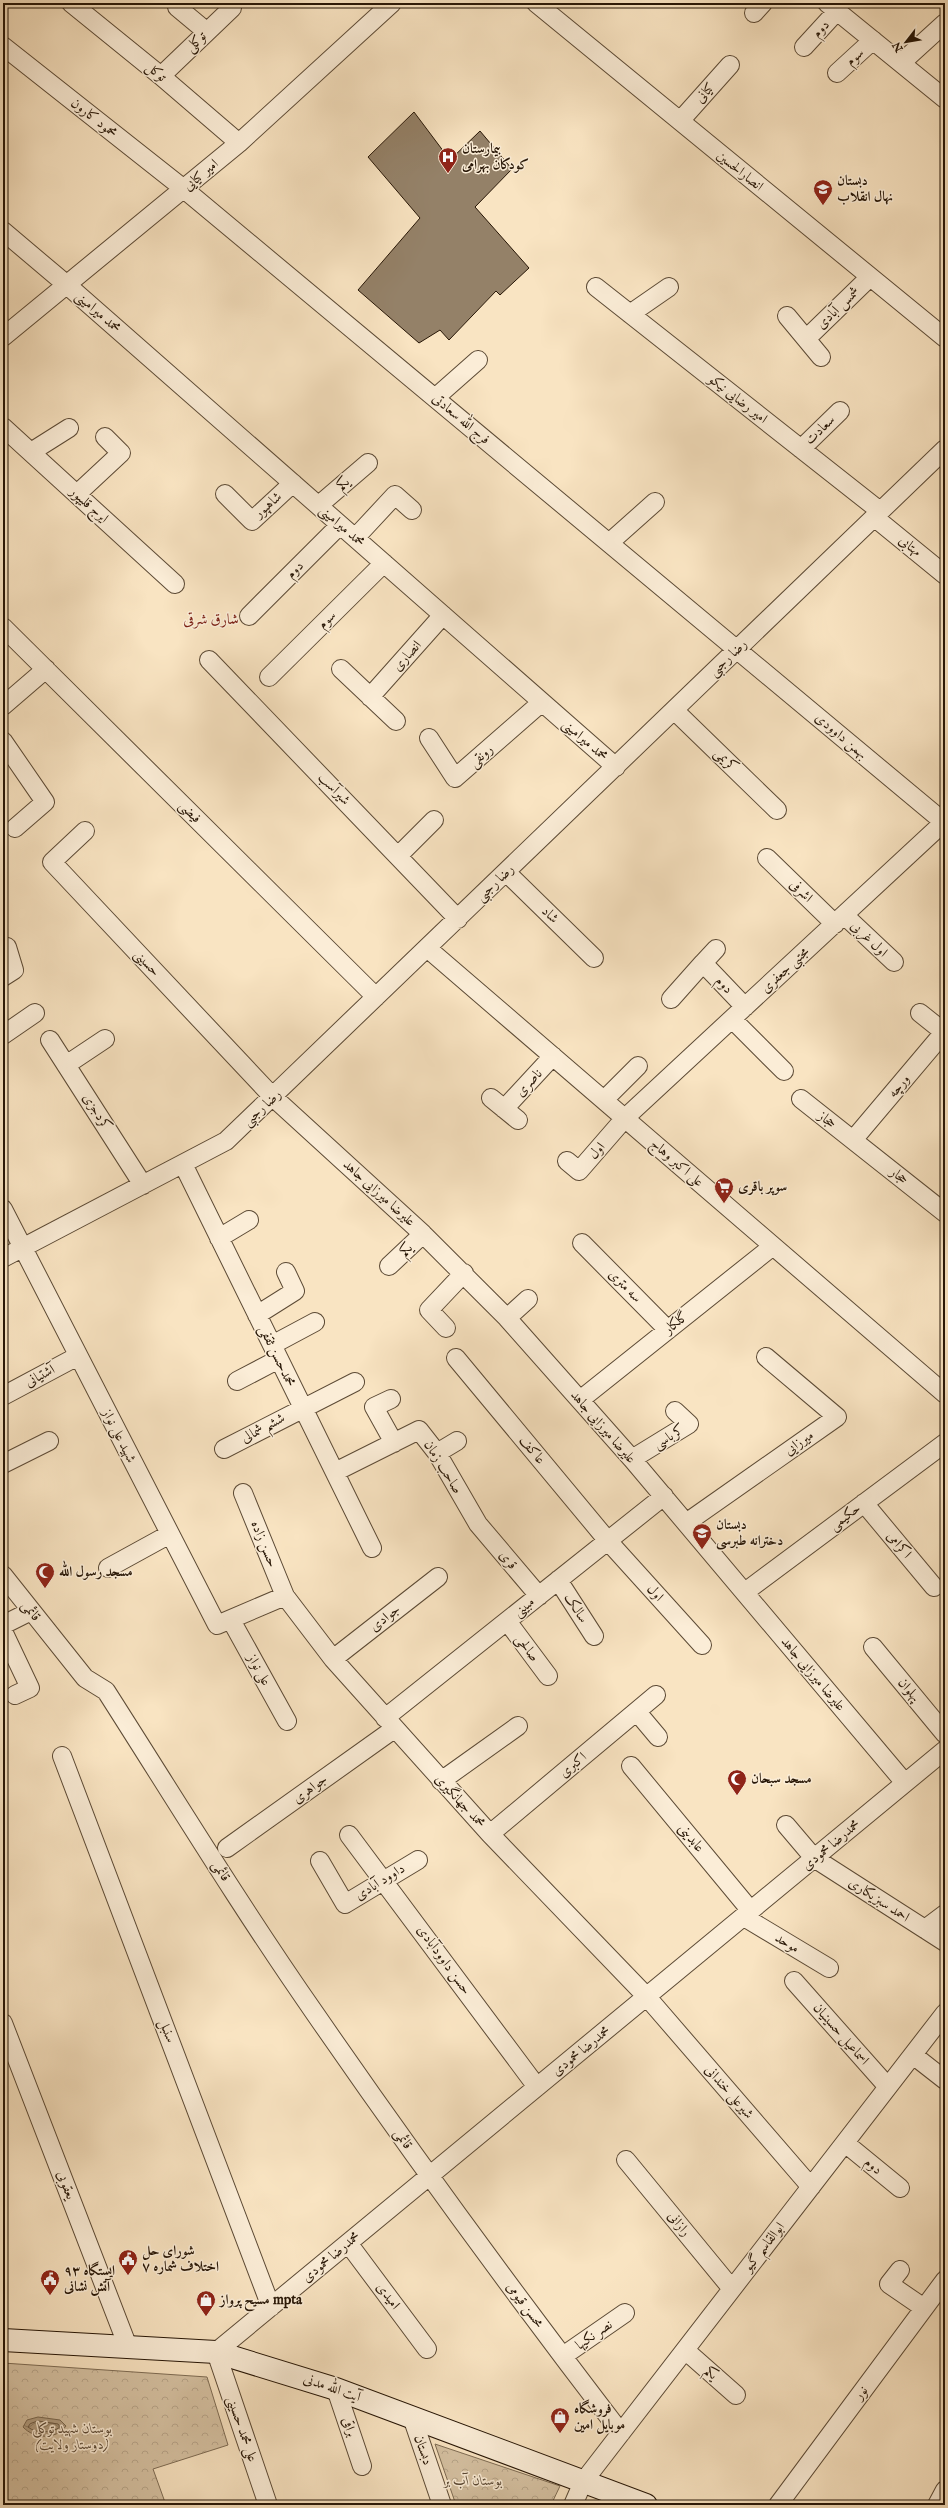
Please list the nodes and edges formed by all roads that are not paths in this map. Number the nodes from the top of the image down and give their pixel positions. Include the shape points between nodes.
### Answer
1 (71, 3) edge
2 (392, 3) edge
3 (536, 3) edge
4 (177, 7) dead end
5 (832, 7) edge
6 (232, 8) dead end
7 (945, 23) edge
8 (206, 32) junction
9 (873, 40) junction
10 (3, 46) edge
11 (804, 48) dead end
12 (901, 63) junction
13 (730, 65) dead end
14 (837, 73) dead end
15 (161, 76) junction
16 (945, 99) edge
17 (680, 121) junction
18 (239, 143) junction
19 (184, 190) junction
20 (3, 231) edge
21 (870, 277) junction
22 (67, 285) junction
23 (596, 287) dead end
24 (669, 287) dead end
25 (630, 314) junction
26 (787, 316) dead end
27 (3, 338) edge
28 (945, 338) edge
29 (806, 339) junction
30 (821, 357) dead end
31 (478, 360) dead end
32 (435, 398) junction
33 (840, 411) dead end
34 (3, 427) edge
35 (69, 428) dead end
36 (105, 437) dead end
37 (801, 449) junction
38 (945, 449) edge
39 (31, 452) junction
40 (368, 463) dead end
41 (293, 483) junction
42 (77, 494) junction
43 (225, 494) dead end
44 (655, 502) dead end
45 (319, 505) junction
46 (412, 510) dead end
47 (877, 514) junction
48 (340, 524) junction
49 (355, 538) junction
50 (609, 543) junction
51 (384, 563) junction
52 (945, 575) edge
53 (175, 584) dead end
54 (443, 615) junction
55 (249, 616) dead end
56 (3, 627) edge
57 (737, 649) junction
58 (209, 660) dead end
59 (46, 669) junction
60 (341, 669) dead end
61 (269, 677) dead end
62 (370, 696) junction
63 (542, 702) junction
64 (3, 706) edge
65 (674, 710) junction
66 (396, 721) dead end
67 (429, 738) dead end
68 (3, 741) edge
69 (616, 766) junction
70 (777, 810) dead end
71 (434, 820) dead end
72 (944, 822) edge
73 (15, 828) dead end
74 (85, 831) dead end
75 (398, 856) junction
76 (767, 858) dead end
77 (506, 872) junction
78 (458, 919) junction
79 (840, 919) junction
80 (7, 947) dead end
81 (428, 948) junction
82 (716, 949) dead end
83 (594, 958) dead end
84 (894, 962) dead end
85 (703, 963) junction
86 (3, 977) edge
87 (376, 997) junction
88 (671, 999) dead end
89 (746, 1006) junction
90 (35, 1013) dead end
91 (920, 1013) dead end
92 (732, 1019) junction
93 (945, 1032) edge
94 (3, 1035) edge
95 (105, 1039) dead end
96 (50, 1040) dead end
97 (553, 1056) junction
98 (66, 1065) junction
99 (638, 1066) dead end
100 (784, 1070) dead end
101 (273, 1097) junction
102 (801, 1099) dead end
103 (604, 1100) junction
104 (504, 1109) dead end
105 (625, 1118) junction
106 (853, 1140) junction
107 (567, 1160) dead end
108 (183, 1164) junction
109 (143, 1185) junction
110 (3, 1210) edge
111 (945, 1213) edge
112 (249, 1220) dead end
113 (423, 1234) junction
114 (219, 1238) junction
115 (582, 1243) dead end
116 (772, 1246) junction
117 (22, 1248) junction
118 (3, 1258) edge
119 (389, 1266) dead end
120 (286, 1272) dead end
121 (464, 1274) junction
122 (528, 1299) dead end
123 (257, 1314) junction
124 (507, 1318) junction
125 (315, 1322) dead end
126 (446, 1328) dead end
127 (668, 1330) junction
128 (276, 1352) junction
129 (78, 1356) junction
130 (766, 1357) dead end
131 (456, 1358) dead end
132 (237, 1381) dead end
133 (355, 1382) dead end
134 (945, 1394) edge
135 (3, 1396) edge
136 (391, 1399) dead end
137 (580, 1400) junction
138 (303, 1407) junction
139 (675, 1411) dead end
140 (49, 1441) dead end
141 (457, 1441) dead end
142 (394, 1442) junction
143 (945, 1443) edge
144 (224, 1449) dead end
145 (437, 1453) junction
146 (632, 1459) junction
147 (3, 1464) edge
148 (334, 1472) junction
149 (243, 1493) dead end
150 (664, 1496) junction
151 (864, 1503) junction
152 (686, 1523) junction
153 (478, 1524) joint
154 (170, 1534) junction
155 (608, 1541) junction
156 (372, 1548) dead end
157 (108, 1568) dead end
158 (3, 1575) edge
159 (438, 1577) dead end
160 (558, 1580) junction
161 (934, 1587) dead end
162 (745, 1592) junction
163 (285, 1596) junction
164 (539, 1596) junction
165 (31, 1611) junction
166 (507, 1621) junction
167 (224, 1622) junction
168 (3, 1625) edge
169 (3, 1631) edge
170 (594, 1636) dead end
171 (702, 1645) dead end
172 (873, 1647) dead end
173 (333, 1659) junction
174 (548, 1676) dead end
175 (14, 1695) dead end
176 (656, 1695) dead end
177 (637, 1712) junction
178 (287, 1721) dead end
179 (389, 1724) junction
180 (518, 1726) dead end
181 (945, 1734) edge
182 (658, 1737) dead end
183 (945, 1750) edge
184 (62, 1756) dead end
185 (631, 1766) dead end
186 (441, 1781) junction
187 (905, 1783) junction
188 (786, 1825) dead end
189 (490, 1834) junction
190 (349, 1835) dead end
191 (227, 1848) dead end
192 (814, 1858) junction
193 (418, 1860) dead end
194 (320, 1861) dead end
195 (385, 1879) junction
196 (748, 1914) junction
197 (945, 1914) edge
198 (925, 1930) junction
199 (945, 1942) edge
200 (829, 1968) dead end
201 (794, 1981) dead end
202 (647, 1997) junction
203 (945, 2013) edge
204 (3, 2024) edge
205 (913, 2055) junction
206 (945, 2080) edge
207 (537, 2087) junction
208 (888, 2087) junction
209 (845, 2144) junction
210 (626, 2160) dead end
211 (429, 2176) junction
212 (811, 2187) junction
213 (900, 2188) dead end
214 (348, 2243) junction
215 (900, 2270) dead end
216 (945, 2280) edge
217 (732, 2289) junction
218 (271, 2307) junction
219 (924, 2308) junction
220 (625, 2313) dead end
221 (3, 2340) edge
222 (128, 2347) junction
223 (427, 2349) dead end
224 (685, 2350) junction
225 (216, 2352) junction
226 (563, 2356) junction
227 (336, 2388) junction
228 (736, 2395) dead end
229 (412, 2417) junction
230 (621, 2433) junction
231 (362, 2466) dead end
232 (584, 2482) junction
233 (945, 2490) edge
234 (268, 2505) edge
235 (442, 2505) edge
236 (573, 2505) edge
237 (646, 2505) edge
238 (778, 2505) edge
239 (937, 2505) edge

1 - 15 street, توکل
2 - 18 street, امیر کیایی
3 - 17 street, انصارالحسین
4 - 8 street
5 - 9 street
5 - 11 street, دوم
6 - 8 street, توکلی
7 - 12 street
8 - 15 street, توکلی
9 - 12 street
9 - 14 street, سوم
10 - 19 street, محمود کارون
12 - 16 street
13 - 17 street, کیانی
15 - 18 street, توکل
17 - 21 street, انصارالحسین
18 - 19 street, امیر کیایی
19 - 22 street, امیر کیایی
19 - 32 street, فرج الله سعادتی
20 - 22 street, محمد میرامینی
21 - 28 street, انصارالحسین
21 - 29 street, شمس آبادی
22 - 27 street, امیر کیایی
22 - 41 street, محمد میرامینی
23 - 25 street, امیر رضایی نیکو
24 - 25 street
25 - 37 street, امیر رضایی نیکو
26 - 29 street
29 - 30 street
31 - 32 street
32 - 50 street, فرج الله سعادتی
33 - 37 street, سعادت
34 - 39 street, ایرج قلیپور
35 - 39 street
36 - 42 street via 121,453
37 - 47 street, امیر رضایی نیکو
38 - 47 street, رضا رجبی
39 - 42 street, ایرج قلیپور
40 - 45 street, یکم
41 - 43 street, شاهپور via 252,521
41 - 45 street, محمد میرامینی
42 - 53 street, ایرج قلیپور
44 - 50 street
45 - 48 street, محمد میرامینی
46 - 49 street via 395,495
47 - 52 street, مهتابی
47 - 57 street, رضا رجبی
48 - 49 street, محمد میرامینی
48 - 55 street, دوم
49 - 51 street, محمد میرامینی
50 - 57 street, فرج الله سعادتی
51 - 54 street, محمد میرامینی
51 - 61 street, سوم
54 - 62 street, انصاری
54 - 63 street, محمد میرامینی
56 - 59 street, فیضی
57 - 65 street, رضا رجبی
57 - 72 street, بهمن داوودی
58 - 75 street, شیرآسب
59 - 64 street
59 - 87 street, فیضی
60 - 62 street
62 - 66 street
63 - 67 street, رونقی via 456,778
63 - 69 street, محمد میرامینی
65 - 69 street, رضا رجبی
65 - 70 street, کریمی
68 - 73 street via 45,802
69 - 77 street, رضا رجبی
71 - 75 street
72 - 79 street, مجتبی جعفری
74 - 101 street, حسینی via 52,862
75 - 78 street, شیرآسب
76 - 79 street, اشرفی
77 - 78 street, رضا رجبی
77 - 83 street, شاد
78 - 81 street, رضا رجبی
79 - 84 street, اول غربی
79 - 89 street, مجتبی جعفری
80 - 86 street via 14,970
81 - 87 street, رضا رجبی
81 - 97 street, علی اکبر وهاج
82 - 85 street, دوم
85 - 88 street, دوم
85 - 89 street, دوم
87 - 101 street, رضا رجبی
89 - 92 street, مجتبی جعفری
90 - 94 street
91 - 93 street
92 - 100 street
92 - 105 street, مجتبی جعفری
93 - 106 street, ورچه
95 - 98 street
96 - 98 street, کردجزی
97 - 103 street, علی اکبر وهاج
97 - 104 street, ناصری
98 - 109 street, کردجزی
99 - 103 street
101 - 108 street, رضا رجبی via 226,1141
101 - 113 street, علیرضا میرزایی جاهد
102 - 106 street, حجاز
103 - 105 street, علی اکبر وهاج
105 - 107 street, اول via 579,1171
105 - 116 street, علی اکبر وهاج
106 - 111 street, حجار
108 - 109 street, رضا رجبی
108 - 114 street, محمدحسن ثقفی
109 - 117 street, رضا رجبی
110 - 117 street, شهید علی نواز
112 - 114 street
113 - 119 street, یکم
113 - 121 street, علیرضا میرزایی جاهد
114 - 123 street, محمدحسن ثقفی
115 - 127 street, سه متری
116 - 127 street, گلکار
116 - 134 street, علی اکبر وهاج
117 - 118 street, رضا رجبی
117 - 129 street, شهید علی نواز
120 - 123 street via 295,1291
121 - 124 street, علیرضا میرزایی جاهد
121 - 126 street via 429,1310
122 - 124 street
123 - 128 street, محمدحسن ثقفی
124 - 137 street, علیرضا میرزایی جاهد
125 - 128 street
127 - 137 street, گلکار
128 - 132 street
128 - 138 street, محمدحسن ثقفی
129 - 135 street, آشتیانی
129 - 154 street, شهید علی نواز
130 - 152 street, میرزایی via 837,1417
131 - 155 street, عاکف
133 - 138 street, ششم شمالی
136 - 142 street via 374,1407
137 - 146 street, علیرضا میرزایی جاهد
138 - 144 street, ششم شمالی
138 - 148 street, محمدحسن ثقفی
139 - 146 street, کرباسی via 689,1424
140 - 147 street
141 - 145 street
142 - 145 street, صاحب زمان via 419,1430
142 - 148 street, صاحب زمان
143 - 151 street, حکیمی
145 - 153 street, صاحب زمان
146 - 150 street, علیرضا میرزایی جاهد
148 - 156 street, محمدحسن ثقفی
149 - 163 street, حسن زاده
150 - 152 street, علیرضا میرزایی جاهد
150 - 155 street, مبینی
151 - 161 street, اکرامی
151 - 162 street, حکیمی
152 - 162 street, علیرضا میرزایی جاهد
153 - 164 street, قری
154 - 157 street
154 - 167 street, شهید علی نواز
155 - 160 street, مبینی
155 - 171 street, اول
158 - 165 street, قائمی
159 - 173 street, جوادی
160 - 164 street, مبینی
160 - 170 street, سالک
162 - 187 street, علیرضا میرزایی جاهد
163 - 167 street
163 - 173 street, محمد جهانگیری
164 - 166 street, مبینی
165 - 168 street
165 - 211 street, قائمی via 85,1678 106,1691 213,1860 306,2000
166 - 174 street, صالحی
166 - 179 street, مبینی
167 - 178 street, علی نواز
169 - 175 street via 30,1688
172 - 181 street, پهلوان
173 - 179 street, محمد جهانگیری
176 - 177 street, اکبری
177 - 182 street
177 - 189 street, اکبری
179 - 186 street, محمد جهانگیری
179 - 191 street, جواهری
180 - 186 street
183 - 187 street, محمدرضا محمودی
184 - 218 street, سنبل
185 - 196 street, عابدینی
186 - 189 street, محمد جهانگیری
187 - 192 street, محمدرضا محمودی
188 - 192 street, احمد سبزیکاری
189 - 202 street, محمد جهانگیری
190 - 195 street, حسن داوودآبادی
192 - 196 street, محمدرضا محمودی
192 - 198 street, احمد سبزیکاری
193 - 195 street, داوود آبادی
194 - 195 street, داوود آبادی via 345,1904
195 - 207 street, حسن داوودآبادی
196 - 200 street, موحد
196 - 202 street, محمدرضا محمودی
197 - 198 street
198 - 199 street, احمد سبزیکاری
201 - 208 street, اسماعیل حسینیان
202 - 207 street, محمدرضا محمودی
202 - 212 street, شیرعلی خندانی
203 - 205 street, ابوالقاسم گیو
204 - 222 street, یعقوبی
205 - 206 street
205 - 208 street, ابوالقاسم گیو
207 - 211 street, محمدرضا محمودی
208 - 209 street, ابوالقاسم گیو
209 - 212 street, ابوالقاسم گیو
209 - 213 street, دوم
210 - 217 street, رازانی
211 - 214 street, محمدرضا محمودی
211 - 226 street, محسن قیومی
212 - 217 street, ابوالقاسم گیو
214 - 218 street, محمدرضا محمودی
214 - 223 street, امیدی
215 - 219 street via 889,2284
216 - 219 street, نور
217 - 224 street, ابوالقاسم گیو
218 - 225 street, محمدرضا محمودی
219 - 238 street, نور
220 - 226 street, نصر نکیها
221 - 222 main road, آیت الله مدنی
222 - 225 main road, آیت الله مدنی
224 - 228 street, یکم
224 - 230 street, ابوالقاسم گیو
225 - 227 main road, آیت الله مدنی
225 - 234 street, علی محمد حسینی
226 - 230 street, محسن قیومی
227 - 229 main road, آیت الله مدنی
227 - 231 street, براقی
229 - 232 main road, آیت الله مدنی
229 - 235 street, دبستان
230 - 232 street, ابوالقاسم گیو
232 - 236 street, ابوالقاسم گیو
232 - 237 main road, آیت الله مدنی
233 - 239 street

